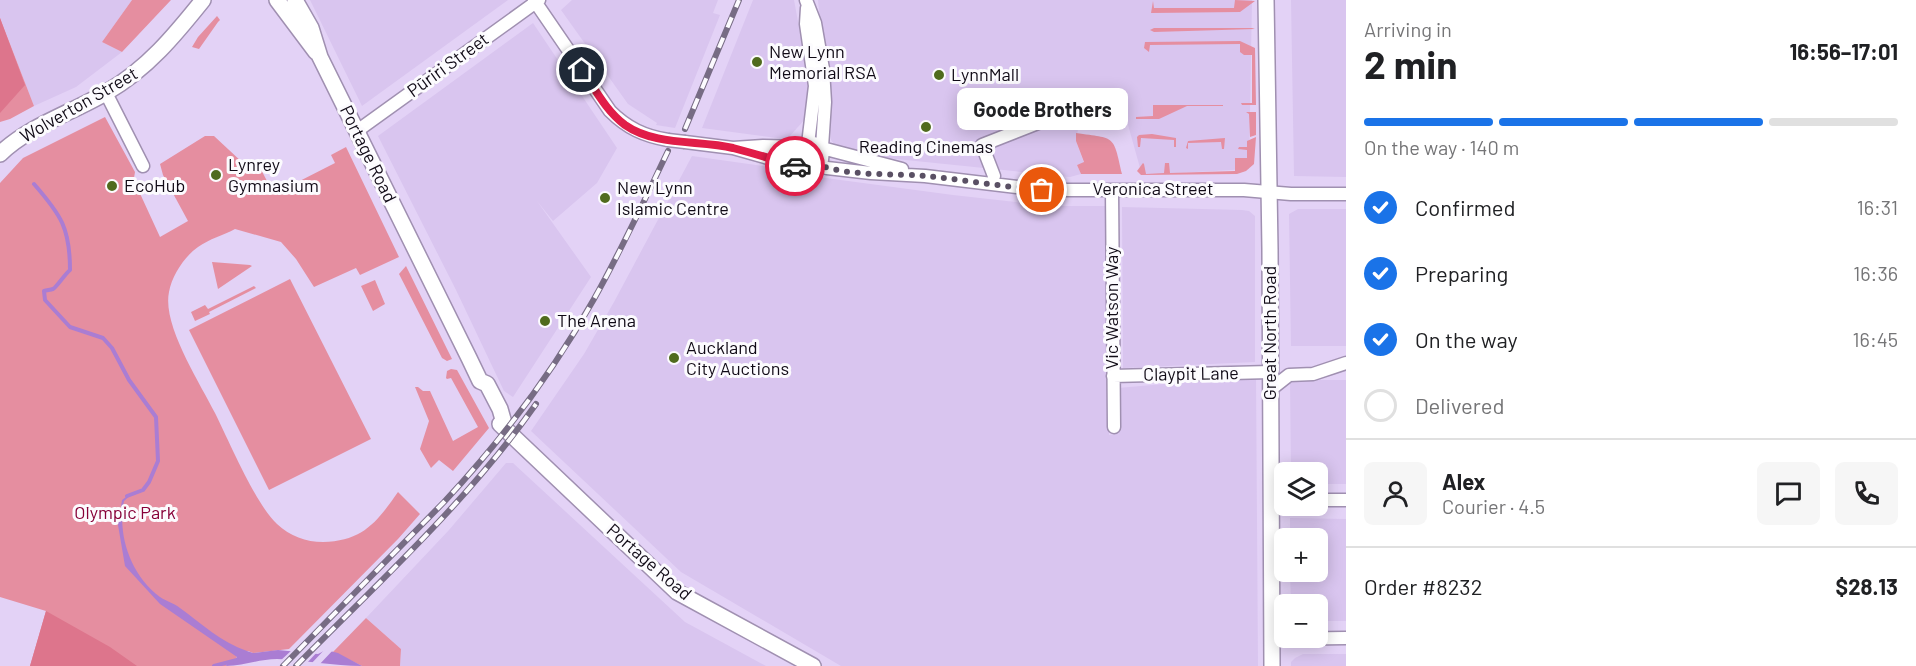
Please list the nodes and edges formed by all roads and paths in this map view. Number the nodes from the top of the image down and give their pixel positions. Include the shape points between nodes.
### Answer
1 (203, 0) edge
2 (277, 0) edge
3 (295, 0) edge
4 (1266, 0) edge
5 (536, 1) edge
6 (807, 4) edge
7 (320, 57) junction
8 (106, 93) junction
9 (1064, 110) dead end
10 (357, 131) junction
11 (806, 145) junction
12 (822, 147) junction
13 (733, 148) junction
14 (0, 154) edge
15 (815, 164) junction
16 (143, 166) dead end
17 (925, 176) junction
18 (994, 176) dead end
19 (1112, 190) junction
20 (1269, 191) junction
21 (1346, 194) edge
22 (1346, 363) edge
23 (1270, 372) junction
24 (1113, 376) junction
25 (1270, 390) junction
26 (1114, 427) dead end
27 (1275, 462) edge
28 (1328, 500) edge
29 (1346, 500) edge
30 (1276, 516) edge
31 (1346, 638) edge
32 (1271, 639) junction
33 (813, 666) edge
34 (1272, 666) edge

1 - 8 main road, Wolverton Street via 146,65
2 - 7 main road, Portage Road
3 - 7 main road, Portage Road via 311,28
4 - 20 main road, Great North Road
5 - 10 street, Pūriri Street
5 - 13 street, Veronica Street, bridge via 616,117 640,133
6 - 11 street via 815,86
6 - 12 street via 815,22 823,69
7 - 10 main road, Portage Road
8 - 14 main road, Wolverton Street via 28,132
8 - 16 street
9 - 18 street via 982,145
10 - 33 main road, Portage Road via 480,381 487,384 500,409 506,430 677,592
11 - 12 street
11 - 13 street, Veronica Street
11 - 15 street via 803,159
12 - 15 street via 823,158
12 - 17 street, Veronica Street
13 - 15 street, Veronica Street via 800,167
15 - 17 street, Veronica Street
17 - 19 street, Veronica Street via 1042,190
19 - 20 street, Veronica Street
19 - 24 street, Vic Watson Way
20 - 21 street, Veronica Street
20 - 23 main road, Great North Road
22 - 25 street via 1313,374 1289,375
23 - 24 street, Claypit Lane
23 - 25 main road, Great North Road
24 - 26 street, Vic Watson Way
25 - 27 main road, Great North Road
28 - 29 street
30 - 32 main road, Great North Road
31 - 32 street
32 - 34 main road, Great North Road

